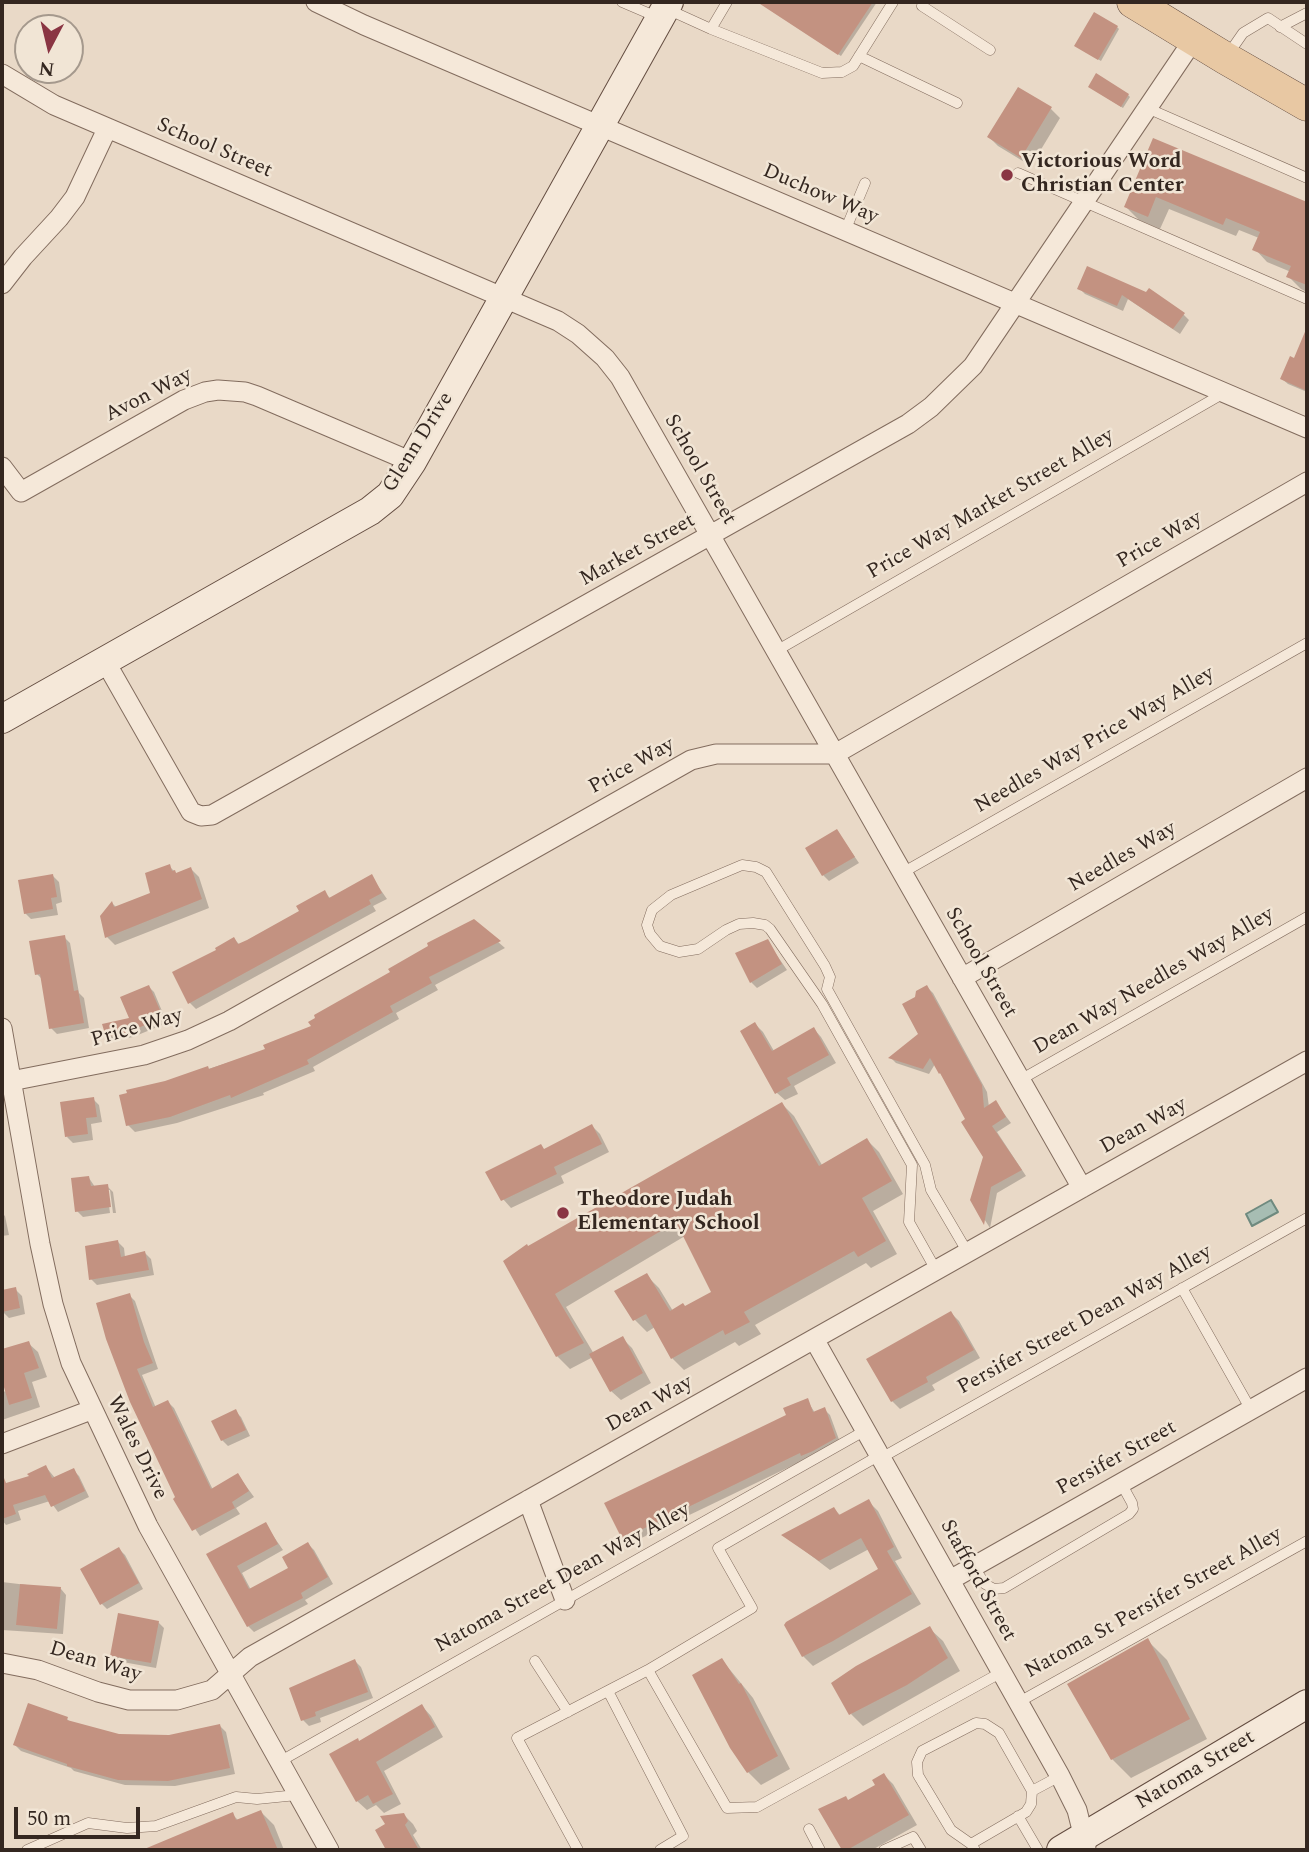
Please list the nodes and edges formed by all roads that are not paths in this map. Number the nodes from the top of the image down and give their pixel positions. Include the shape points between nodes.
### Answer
1 (316, 2) edge
2 (622, 2) edge
3 (726, 2) edge
4 (893, 2) edge
5 (924, 2) edge
6 (1136, 3) edge
7 (665, 9) edge
8 (1307, 13) edge
9 (1280, 27) junction
10 (711, 29) junction
11 (1194, 39) junction
12 (1307, 44) edge
13 (989, 50) dead end
14 (859, 56) junction
15 (1225, 58) junction
16 (2, 75) edge
17 (957, 103) dead end
18 (1307, 105) edge
19 (1147, 108) junction
20 (600, 126) junction
21 (107, 129) junction
22 (1018, 173) dead end
23 (1307, 178) edge
24 (865, 183) dead end
25 (1084, 203) junction
26 (845, 231) junction
27 (2, 284) edge
28 (504, 297) junction
29 (1307, 299) edge
30 (1016, 304) junction
31 (1225, 393) junction
32 (1307, 428) edge
33 (412, 462) junction
34 (2, 467) edge
35 (1307, 482) edge
36 (710, 536) junction
37 (1307, 643) edge
38 (776, 651) junction
39 (105, 662) junction
40 (2, 719) edge
41 (835, 754) junction
42 (1307, 778) edge
43 (902, 873) junction
44 (1307, 917) edge
45 (962, 978) junction
46 (2, 1028) edge
47 (1307, 1061) edge
48 (1020, 1080) junction
49 (11, 1081) junction
50 (1082, 1188) junction
51 (1307, 1218) edge
52 (968, 1253) junction
53 (936, 1270) junction
54 (1182, 1288) junction
55 (814, 1339) junction
56 (1307, 1378) edge
57 (92, 1410) junction
58 (1251, 1410) junction
59 (866, 1430) junction
60 (2, 1444) edge
61 (881, 1456) junction
62 (1121, 1483) junction
63 (528, 1500) junction
64 (1307, 1541) edge
65 (973, 1566) junction
66 (950, 1580) junction
67 (565, 1600) junction
68 (535, 1661) dead end
69 (2, 1663) edge
70 (648, 1670) junction
71 (1002, 1672) junction
72 (230, 1675) junction
73 (608, 1691) junction
74 (1019, 1702) junction
75 (1307, 1704) edge
76 (568, 1712) junction
77 (279, 1762) junction
78 (1060, 1776) junction
79 (1032, 1791) junction
80 (297, 1795) junction
81 (1018, 1816) junction
82 (808, 1829) dead end
83 (1077, 1846) edge
84 (973, 1847) edge
85 (27, 1850) edge
86 (329, 1850) edge
87 (578, 1850) edge
88 (660, 1850) edge
89 (820, 1850) edge
90 (884, 1850) edge
91 (921, 1850) edge
92 (1038, 1850) edge

1 - 20 street, Duchow Way
2 - 7 lane
3 - 10 lane
4 - 14 lane
5 - 13 lane via 922,6
6 - 11 main road
7 - 10 lane
7 - 20 street, Glenn Drive
8 - 9 lane
9 - 12 lane
9 - 15 lane via 1268,18 1243,33
10 - 14 lane via 822,73 842,72
11 - 15 main road
11 - 19 street, Market Street
14 - 17 lane
15 - 18 main road
16 - 21 street, School Street
19 - 23 lane
19 - 25 street, Market Street
20 - 26 street, Duchow Way
20 - 28 street, Glenn Drive
21 - 27 street via 75,197
21 - 28 street, School Street
22 - 25 lane
24 - 26 lane
25 - 29 lane
25 - 30 street, Market Street
26 - 30 street, Duchow Way
28 - 33 street, Glenn Drive
28 - 36 street, School Street via 558,321 605,358
30 - 31 street, Duchow Way
30 - 36 street, Market Street via 973,366 931,407
31 - 32 street, Duchow Way
31 - 38 lane, Price Way Market Street Alley
33 - 34 street, Avon Way via 257,396 218,390 184,400 21,492
33 - 39 street, Glenn Drive via 390,495 370,511
35 - 41 street, Price Way
36 - 38 street, School Street
36 - 39 street, Market Street via 212,816 191,812
37 - 43 lane, Needles Way Price Way Alley
38 - 41 street, School Street
39 - 40 street, Glenn Drive
41 - 43 street, School Street
41 - 49 street, Price Way via 716,754 691,760 229,1021 144,1055
42 - 45 street, Needles Way
43 - 45 street, School Street
44 - 48 lane, Dean Way Needles Way Alley
45 - 48 street, School Street
46 - 49 street, Wales Drive
47 - 50 street, Dean Way
48 - 50 street, School Street
49 - 57 street, Wales Drive via 53,1304
50 - 52 street, Dean Way
51 - 54 lane, Persifer Street Dean Way Alley
52 - 53 street, Dean Way
52 - 53 lane via 931,1189 925,1165 827,989 830,977 825,966 766,872 742,865 671,895 652,910 647,925 660,946 679,952 698,949 739,924 770,929 822,1004 912,1165 909,1222
53 - 55 street, Dean Way
54 - 58 lane
54 - 61 lane, Persifer Street Dean Way Alley
55 - 59 street, Stafford Street
55 - 63 street, Dean Way
56 - 58 street, Persifer Street
57 - 60 street
57 - 72 street, Wales Drive via 148,1526
58 - 62 street, Persifer Street
59 - 61 street, Stafford Street
59 - 67 lane, Natoma Street Dean Way Alley
61 - 66 street, Stafford Street
61 - 70 lane, Persifer Street Dean Way Alley via 718,1548 751,1608
62 - 65 street, Persifer Street
62 - 65 lane via 1132,1503 1129,1514 1003,1588 985,1584
63 - 67 street
63 - 72 street, Dean Way via 250,1657
64 - 74 lane, Natoma St Persifer Street Alley
65 - 66 street, Persifer Street
66 - 71 street, Stafford Street
67 - 77 lane, Natoma Street Dean Way Alley
68 - 76 lane
69 - 72 street, Dean Way via 38,1670 113,1697 145,1702 192,1697 212,1690
70 - 71 lane via 727,1808 757,1807
70 - 73 lane
71 - 74 street, Stafford Street
72 - 77 street, Wales Drive
73 - 76 lane
73 - 88 lane via 683,1836
74 - 78 street, Stafford Street
75 - 83 street, Natoma Street
76 - 87 lane via 517,1738
77 - 80 street, Wales Drive
78 - 79 lane
78 - 83 street, Stafford Street via 1077,1810
79 - 81 lane via 1031,1804
79 - 84 lane via 999,1733 985,1724 976,1723 922,1751 918,1775 951,1830
80 - 85 lane via 236,1797 156,1826 88,1823
80 - 86 street, Wales Drive
81 - 84 lane
81 - 92 lane
82 - 89 lane
90 - 91 lane via 913,1837

